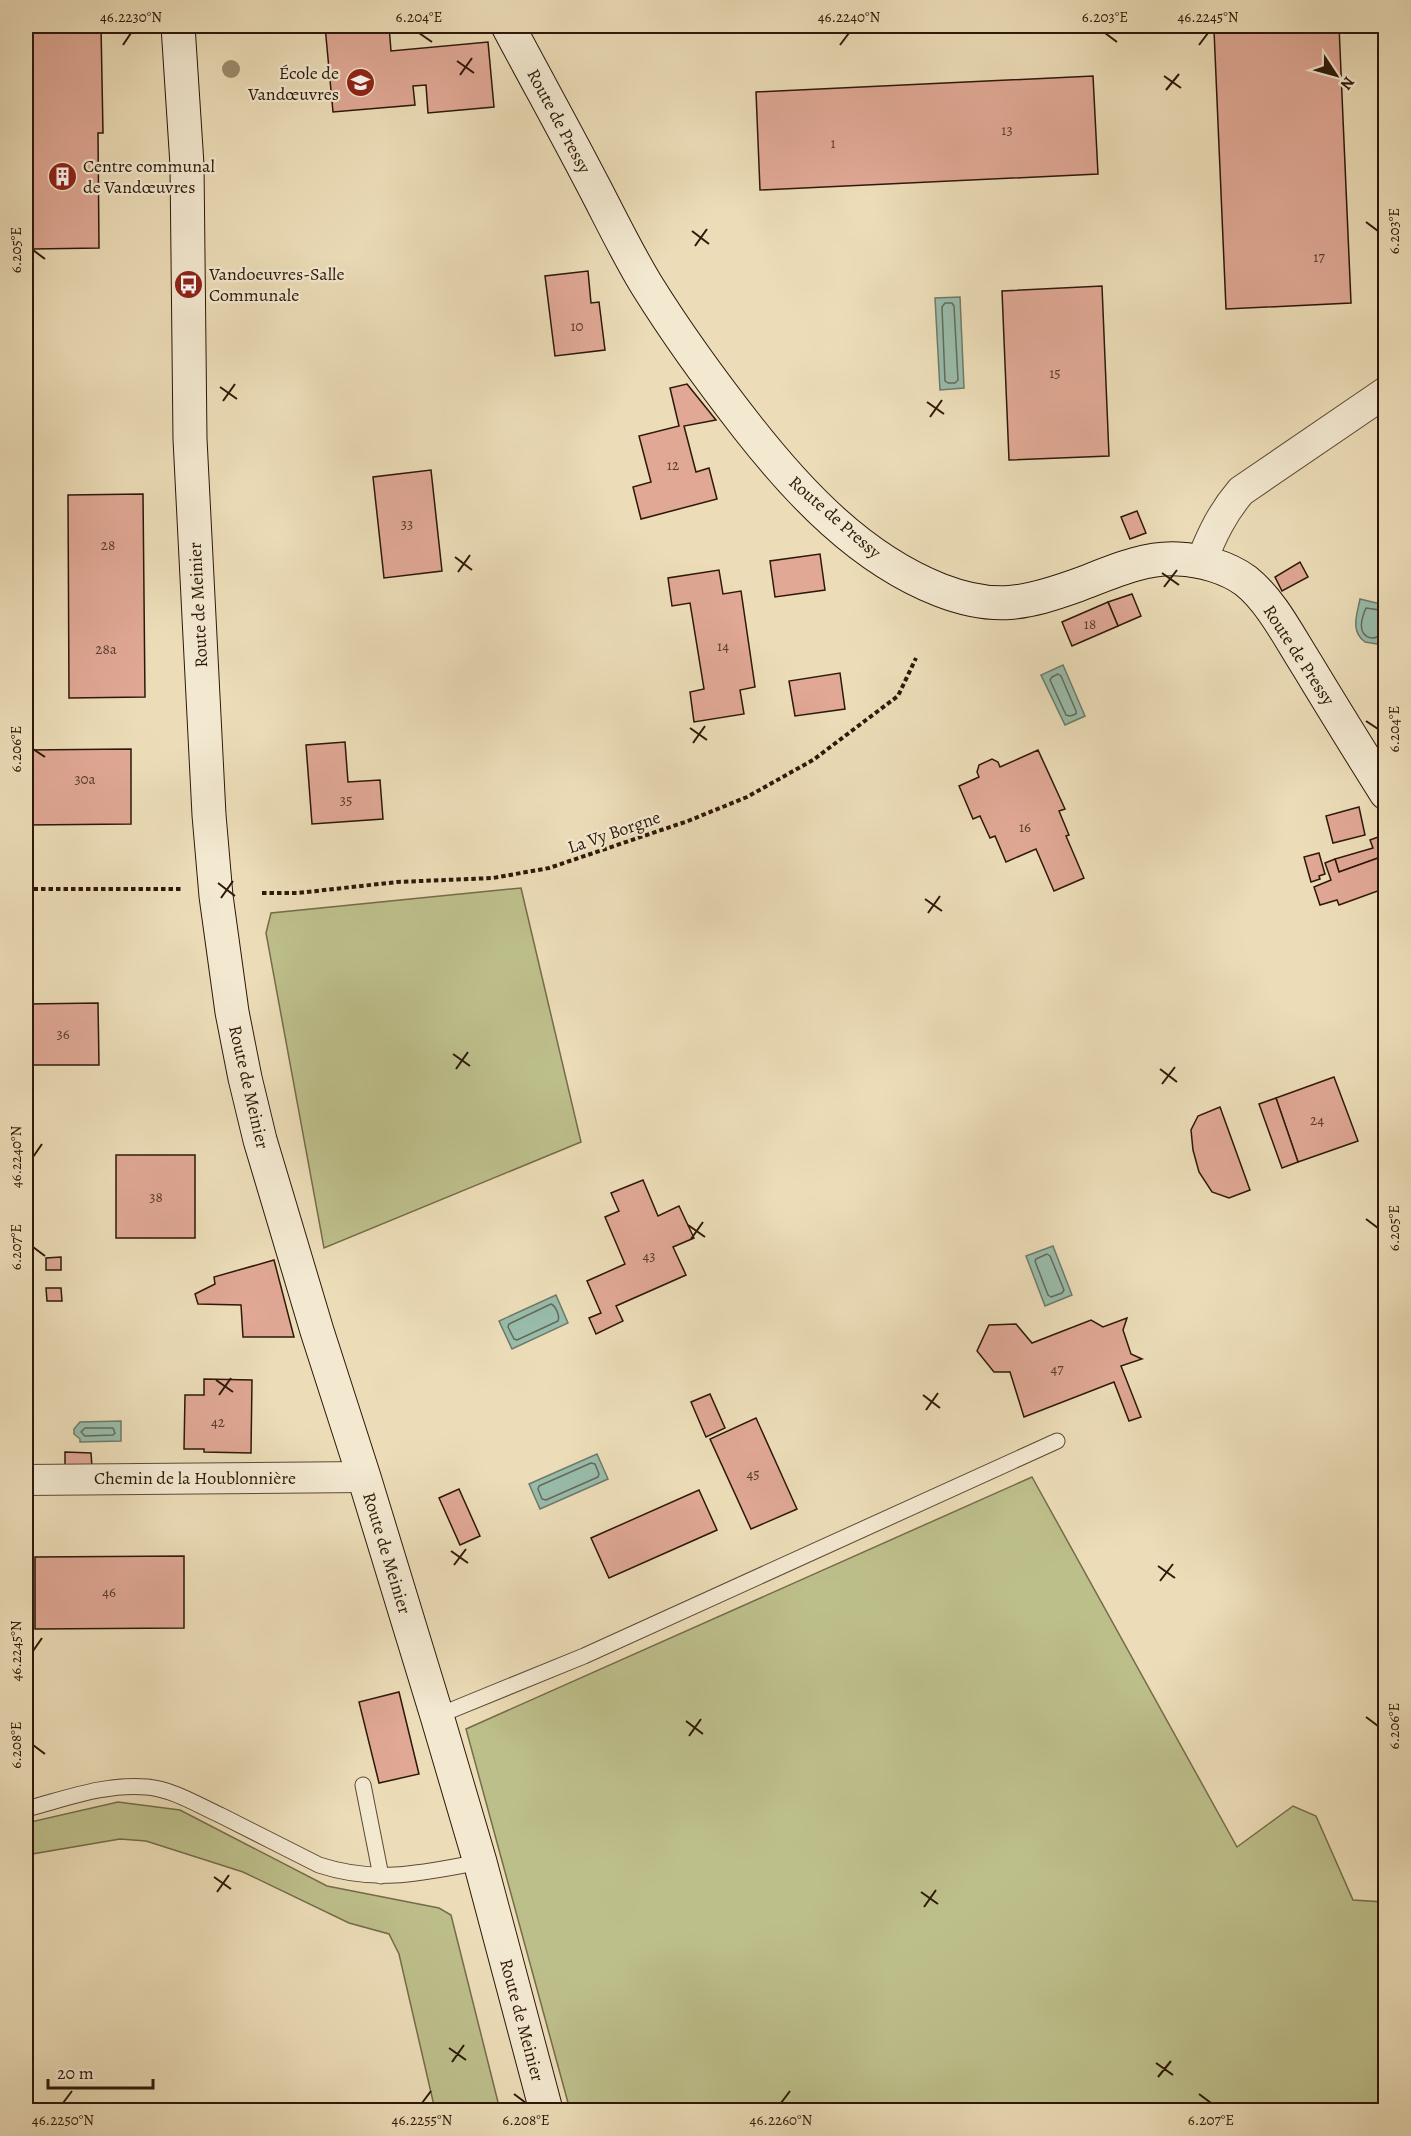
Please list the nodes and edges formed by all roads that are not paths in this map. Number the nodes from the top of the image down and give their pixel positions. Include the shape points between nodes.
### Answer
1 (178, 26) edge
2 (508, 26) edge
3 (1386, 392) edge
4 (1201, 562) junction
5 (1386, 793) edge
6 (1057, 1441) dead end
7 (364, 1477) junction
8 (26, 1480) edge
9 (437, 1716) junction
10 (363, 1785) dead end
11 (26, 1809) edge
12 (480, 1862) junction
13 (381, 1876) junction
14 (546, 2110) edge

1 - 7 street, Route de Meinier via 187,165 196,565 216,896 232,1012 258,1130
2 - 4 street, Route de Pressy via 646,283 686,344 776,463 813,502 868,549 940,590 996,604 1042,598 1136,564 1178,559
3 - 4 street via 1241,491 1221,517
4 - 5 street, Route de Pressy via 1235,574 1264,601
6 - 9 lane via 584,1656
7 - 8 street, Chemin de la Houblonnière
7 - 9 street, Route de Meinier
9 - 12 street, Route de Meinier
10 - 13 lane
11 - 13 lane via 91,1791 149,1787 199,1805 319,1865
12 - 13 lane
12 - 14 street, Route de Meinier

